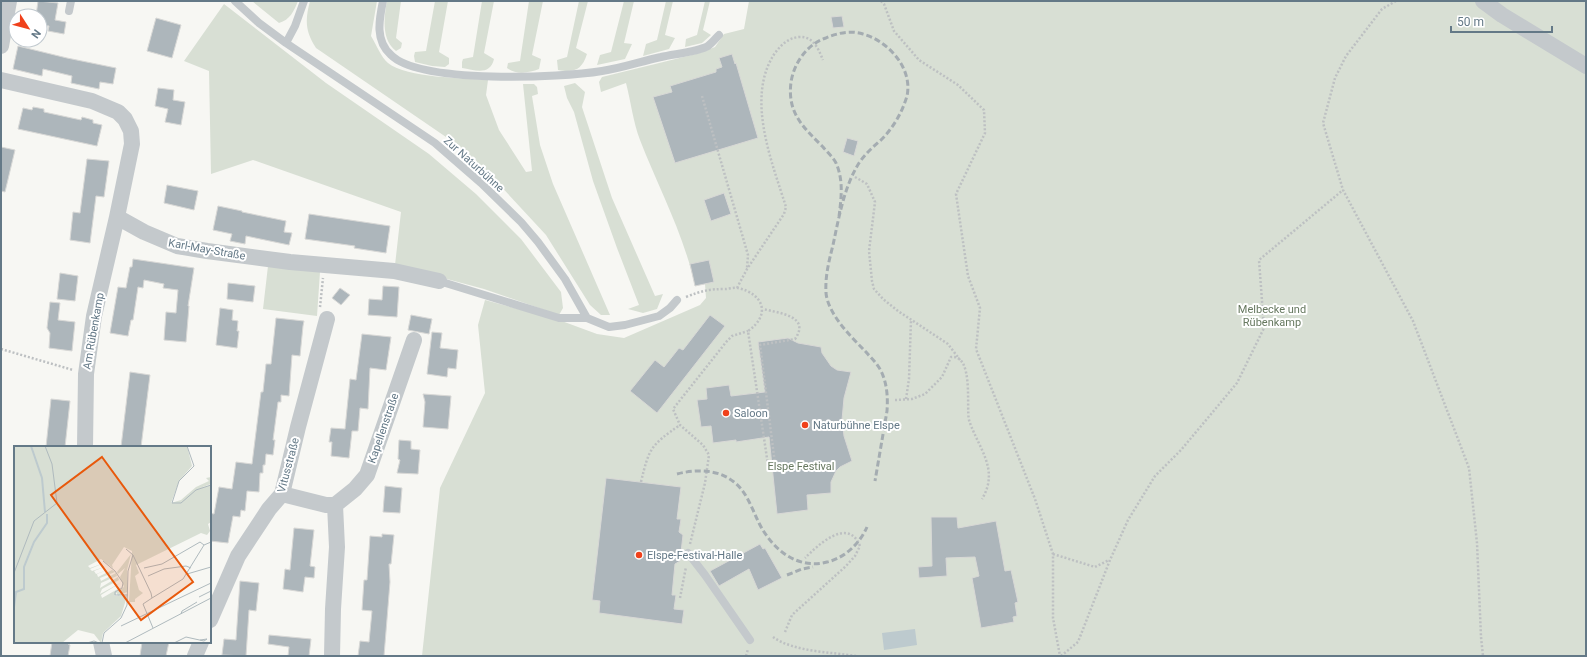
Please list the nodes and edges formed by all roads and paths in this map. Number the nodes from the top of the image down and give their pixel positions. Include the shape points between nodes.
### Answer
1 (9, 1) edge
2 (71, 1) edge
3 (235, 1) edge
4 (304, 1) edge
5 (383, 1) edge
6 (881, 1) edge
7 (1396, 1) edge
8 (1483, 1) edge
9 (69, 11) dead end
10 (719, 35) dead end
11 (286, 43) junction
12 (1, 46) edge
13 (823, 60) dead end
14 (1586, 66) edge
15 (1, 80) edge
16 (702, 96) dead end
17 (855, 176) dead end
18 (1343, 190) junction
19 (117, 217) junction
20 (324, 264) junction
21 (747, 268) junction
22 (439, 281) joint
23 (737, 288) junction
24 (676, 300) joint
25 (763, 309) junction
26 (587, 318) junction
27 (327, 319) joint
28 (911, 320) junction
29 (748, 331) junction
30 (414, 340) dead end
31 (1, 349) edge
32 (960, 360) junction
33 (86, 374) junction
34 (906, 399) junction
35 (895, 400) dead end
36 (680, 425) junction
37 (85, 446) edge
38 (641, 482) dead end
39 (282, 494) junction
40 (982, 499) dead end
41 (335, 505) junction
42 (688, 553) junction
43 (1053, 554) junction
44 (805, 558) dead end
45 (1110, 560) junction
46 (680, 598) dead end
47 (211, 618) edge
48 (786, 632) dead end
49 (773, 637) dead end
50 (750, 640) dead end
51 (101, 643) edge
52 (201, 643) edge
53 (104, 656) edge
54 (195, 656) edge
55 (332, 656) edge
56 (856, 656) edge
57 (1060, 656) edge
58 (1483, 656) edge

1 - 12 street
2 - 9 lane
3 - 11 lane, Zur Naturbühne
4 - 11 lane
5 - 10 lane via 380,37 388,52 396,60 412,67 443,72 516,77 602,71 703,48
6 - 43 path via 894,31 919,60 958,85 984,110 985,133 956,194 968,276 980,308 976,349 1035,499
7 - 18 path via 1382,9 1346,56 1330,94 1323,123
8 - 14 street
11 - 26 lane, Zur Naturbühne via 435,143 481,183 538,242 565,279
13 - 21 path via 815,43 809,38 795,37 780,47 765,74 761,104 763,122 769,152 786,207 784,214
15 - 19 street via 92,101 118,112 125,118 131,131 132,144
16 - 21 path via 748,255
17 - 28 path via 867,184 875,202 869,251 874,289
18 - 45 path via 1259,260 1264,328 1237,382 1181,450 1155,476 1128,520
18 - 58 path via 1413,321 1469,468 1478,543 1480,637
19 - 20 street, Karl-May-Straße via 149,235 177,246
19 - 33 street, Am Rübenkamp via 94,316
20 - 22 street, Karl-May-Straße via 394,271
20 - 27 path via 320,317
21 - 23 path
22 - 26 lane via 559,318
23 - 24 path via 706,290
23 - 25 path via 755,296
24 - 26 lane via 659,316 625,325 609,327
25 - 29 path via 758,322
25 - 29 path via 789,315 800,326 800,332 795,339 760,345 775,464 768,465
27 - 39 street, Vitusstraße
28 - 32 path via 948,344
28 - 34 path
29 - 36 path via 732,336 727,341 673,409
30 - 41 street, Kapellenstraße via 367,475 355,489
31 - 33 path
32 - 34 path via 952,357 944,374 929,390 920,396
32 - 40 path via 968,383 969,420 988,466 989,479
33 - 37 street, Am Rübenkamp
34 - 35 path
36 - 38 path via 653,446
36 - 42 path via 703,444 709,455
39 - 41 street
39 - 47 street, Vitusstraße via 238,556
41 - 55 street via 337,547
42 - 46 path
42 - 50 lane
43 - 45 path via 1095,567
43 - 57 path via 1053,618
44 - 48 path via 826,538 841,533 851,534 860,546 846,566 792,615
45 - 57 path via 1078,642
49 - 56 path via 796,647
51 - 53 street
52 - 54 street

